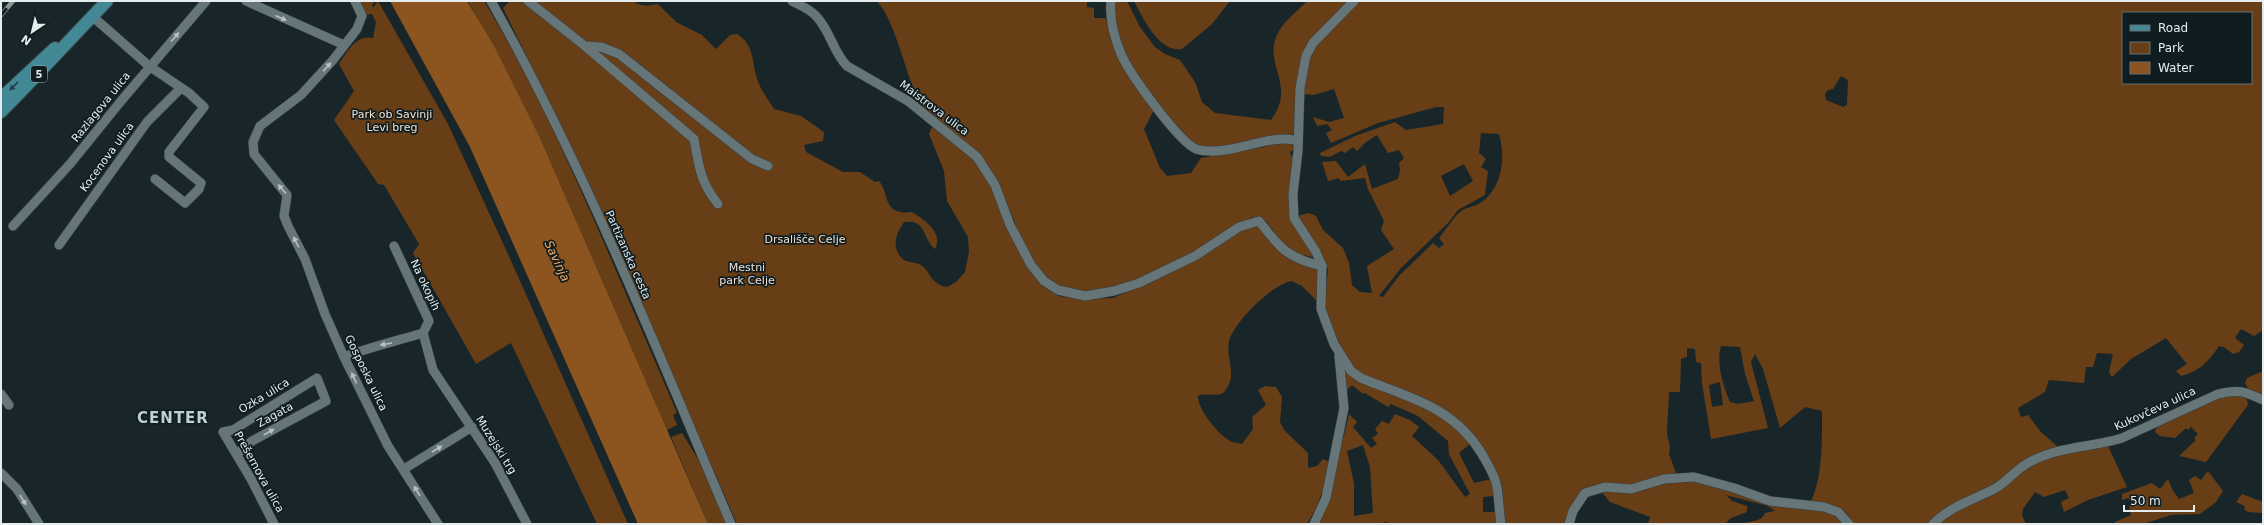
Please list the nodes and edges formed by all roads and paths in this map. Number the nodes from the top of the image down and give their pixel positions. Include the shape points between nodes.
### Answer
1 (107, 1) edge
2 (206, 1) edge
3 (246, 1) edge
4 (355, 1) edge
5 (491, 1) edge
6 (528, 1) edge
7 (792, 1) edge
8 (1111, 1) edge
9 (1354, 1) edge
10 (92, 16) junction
11 (75, 33) junction
12 (344, 45) junction
13 (585, 46) junction
14 (150, 66) junction
15 (181, 88) junction
16 (1, 98) edge
17 (1, 112) edge
18 (1298, 141) junction
19 (768, 166) dead end
20 (155, 179) dead end
21 (718, 204) dead end
22 (13, 226) dead end
23 (58, 245) dead end
24 (394, 246) dead end
25 (1322, 266) junction
26 (423, 333) junction
27 (1339, 353) junction
28 (344, 357) junction
29 (317, 378) joint
30 (440, 381) joint
31 (1, 394) edge
32 (2263, 400) edge
33 (9, 405) dead end
34 (472, 427) junction
35 (223, 432) joint
36 (237, 454) junction
37 (404, 469) junction
38 (3, 475) edge
39 (1849, 523) edge
40 (39, 524) edge
41 (274, 524) edge
42 (438, 524) edge
43 (527, 524) edge
44 (731, 524) edge
45 (1314, 524) edge
46 (1501, 524) edge
47 (1569, 524) edge
48 (1933, 524) edge

1 - 10 main road, 5
14 -> 2 street, Razlagova ulica
3 -> 12 street
4 - 12 street, Gosposka ulica via 362,16
5 - 44 street, Partizanska cesta via 547,106 585,188
6 - 13 street
7 - 25 street, Maistrova ulica via 815,14 847,66 908,101 977,157 995,185 1010,225 1031,265 1044,281 1058,290 1085,296 1139,283 1195,256 1239,227 1259,221 1290,256
8 - 18 street via 1110,16 1122,56 1162,114 1178,134 1196,149 1226,149 1290,138
9 - 18 street via 1313,43 1306,56 1300,88
10 - 11 main road, 5
10 - 14 street
11 -> 16 main road, 5 via 48,54
11 - 17 main road, 5
28 -> 12 street, Gosposka ulica via 324,314 305,259 284,216 287,195 254,154 253,142 260,126 300,95
13 - 19 street via 601,47 619,54 752,159
13 - 21 street via 694,139 706,190
14 - 15 street
14 - 22 street, Razlagova ulica via 70,164
15 - 20 street via 204,107 169,152 169,157 200,183 199,189 185,203
15 - 23 street, Kocenova ulica via 147,122
18 - 25 street via 1293,194 1294,218
24 - 26 street, Na okopih via 429,321
25 - 27 street via 1321,309
26 -> 28 street via 391,343 370,346
26 - 30 street, Na okopih via 433,370
27 - 45 street via 1344,408 1326,498
27 - 46 street via 1351,371 1361,378 1430,404 1461,426 1478,446 1491,469 1497,487
37 -> 28 street, Gosposka ulica via 388,446
29 - 35 street, Ozka ulica via 233,430
36 -> 29 street, Zagata via 252,441 326,401
30 - 34 street, Muzejski trg
31 - 33 street
32 - 48 street, Kukovčeva ulica via 2244,391 2233,390 2218,394 2109,443 2057,451 2028,463 1995,489 1940,516
37 -> 34 street
34 - 43 street, Muzejski trg via 495,463
35 - 36 street, Prešernova ulica
36 - 41 street, Prešernova ulica
42 -> 37 street, Gosposka ulica
38 -> 40 street via 17,489
39 - 47 street via 1838,512 1824,508 1770,501 1734,488 1687,477 1631,489 1605,487 1584,493 1573,511

